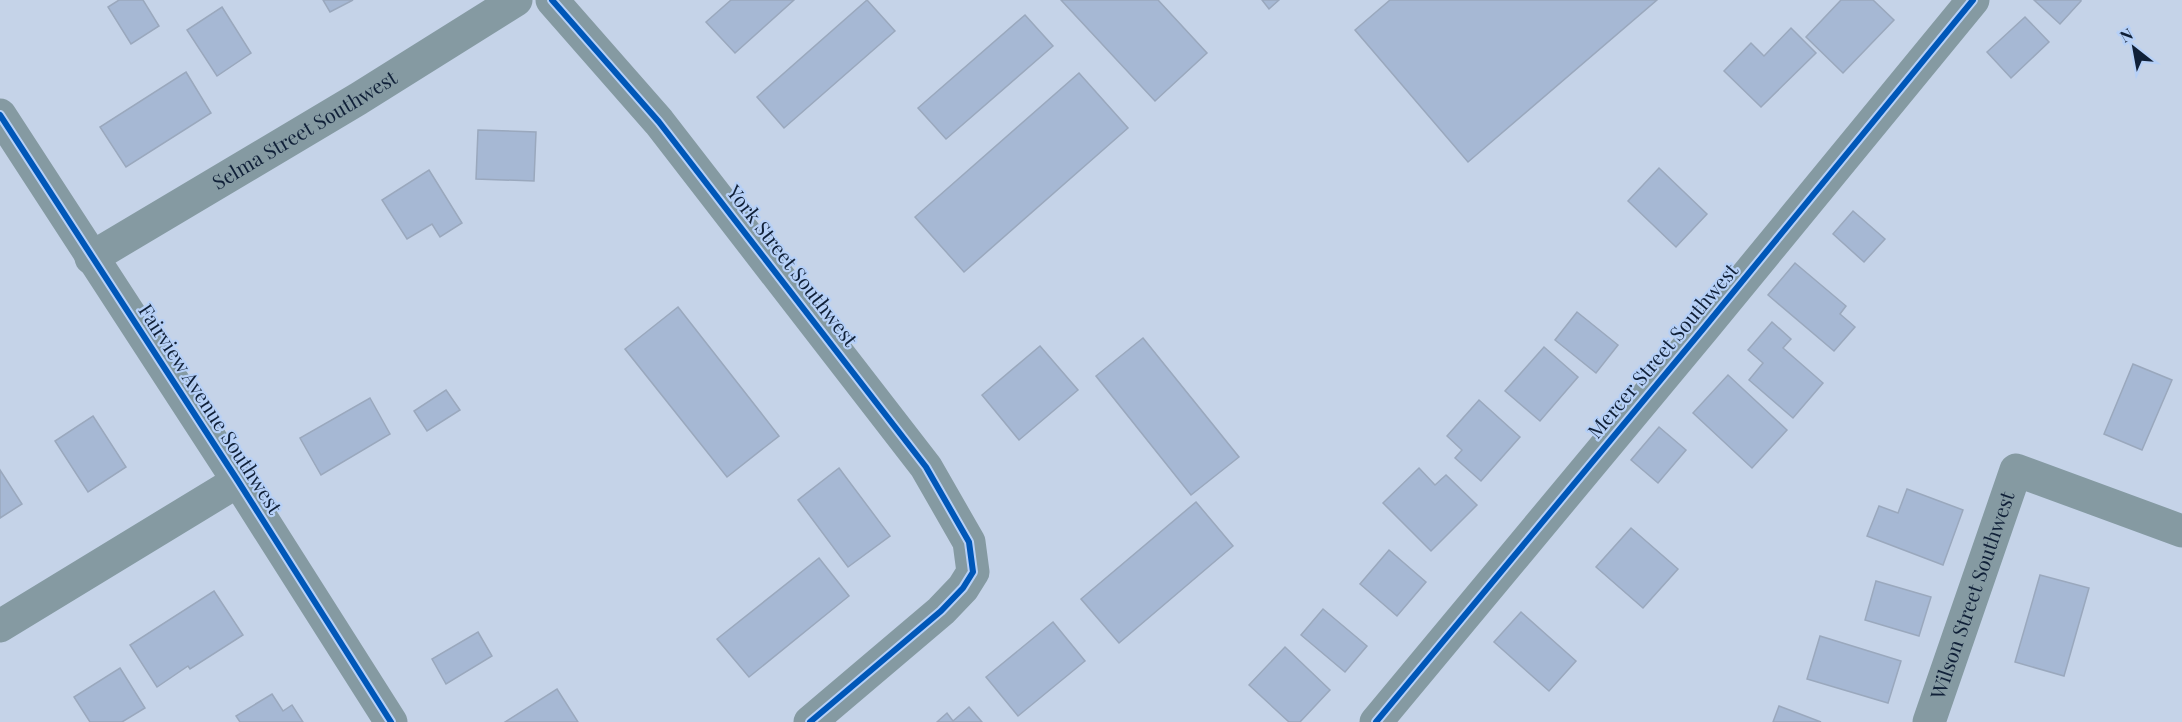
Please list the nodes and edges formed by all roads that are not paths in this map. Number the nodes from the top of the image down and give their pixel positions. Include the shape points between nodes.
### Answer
1 (516, 0) edge
2 (552, 0) edge
3 (1973, 0) edge
4 (0, 115) edge
5 (91, 258) junction
6 (238, 481) junction
7 (2182, 531) edge
8 (0, 626) edge
9 (391, 722) edge
10 (810, 722) edge
11 (1376, 722) edge
12 (1929, 722) edge

1 - 5 street, Selma Street Southwest
2 - 10 street, York Street Southwest via 659,122 926,467 969,542 973,572 963,588
3 - 11 street, Mercer Street Southwest
4 - 5 street, Fairview Avenue Southwest
5 - 6 street, Fairview Avenue Southwest
6 - 8 street
6 - 9 street, Fairview Avenue Southwest
7 - 12 street, Wilson Street Southwest via 2016,470

